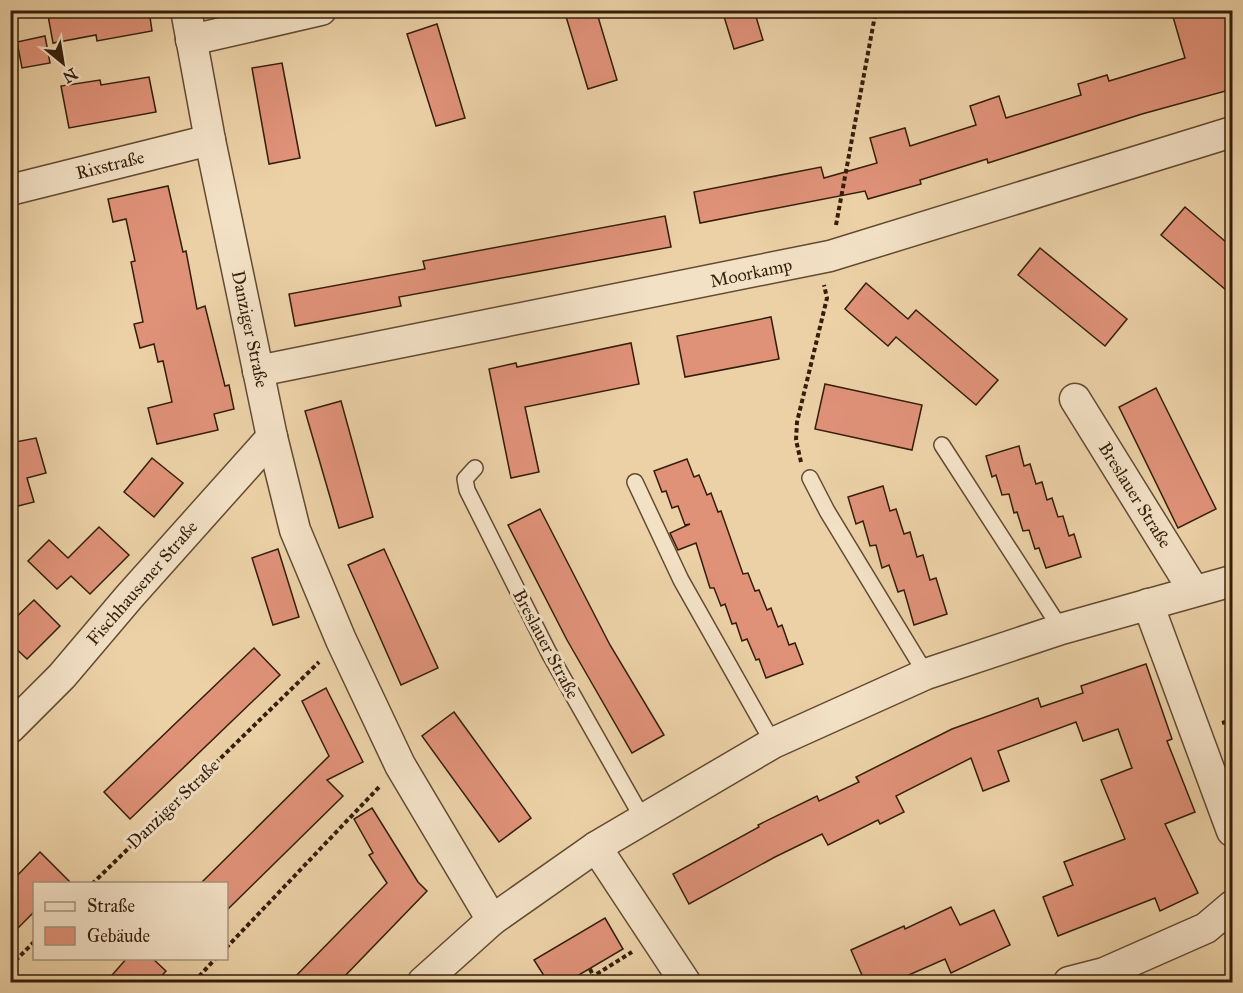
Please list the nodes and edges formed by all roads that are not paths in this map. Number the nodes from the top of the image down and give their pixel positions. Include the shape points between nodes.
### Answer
1 (186, 10) edge
2 (321, 10) edge
3 (191, 40) junction
4 (1233, 132) edge
5 (210, 140) junction
6 (10, 190) edge
7 (258, 371) junction
8 (1075, 399) dead end
9 (272, 437) junction
10 (942, 445) dead end
11 (475, 468) dead end
12 (810, 478) road end
13 (635, 482) dead end
14 (1233, 581) edge
15 (1194, 591) junction
16 (1148, 604) junction
17 (1061, 629) junction
18 (926, 674) junction
19 (10, 728) edge
20 (773, 743) junction
21 (643, 819) junction
22 (1233, 831) edge
23 (596, 846) junction
24 (1233, 906) edge
25 (492, 920) junction
26 (423, 982) edge
27 (685, 982) edge
28 (1070, 982) edge

1 - 3 street, Danziger Straße
2 - 3 street
3 - 5 street, Danziger Straße
4 - 7 street, Moorkamp via 825,257
5 - 6 street, Rixstraße
5 - 7 street, Danziger Straße
7 - 9 street, Danziger Straße
8 - 15 street, Breslauer Straße
9 - 19 street, Fischhausener Straße via 62,676
9 - 25 street, Danziger Straße via 295,530 341,640 400,765
10 - 17 lane
11 - 21 lane, Breslauer Straße via 465,479 467,490 549,652
12 - 18 lane
13 - 20 lane via 681,580
14 - 15 street
15 - 16 street
16 - 17 street
16 - 22 street
17 - 18 street
18 - 20 street
20 - 21 street
21 - 23 street
23 - 25 street
23 - 27 street
24 - 28 street via 1206,928 1104,973
25 - 26 street

